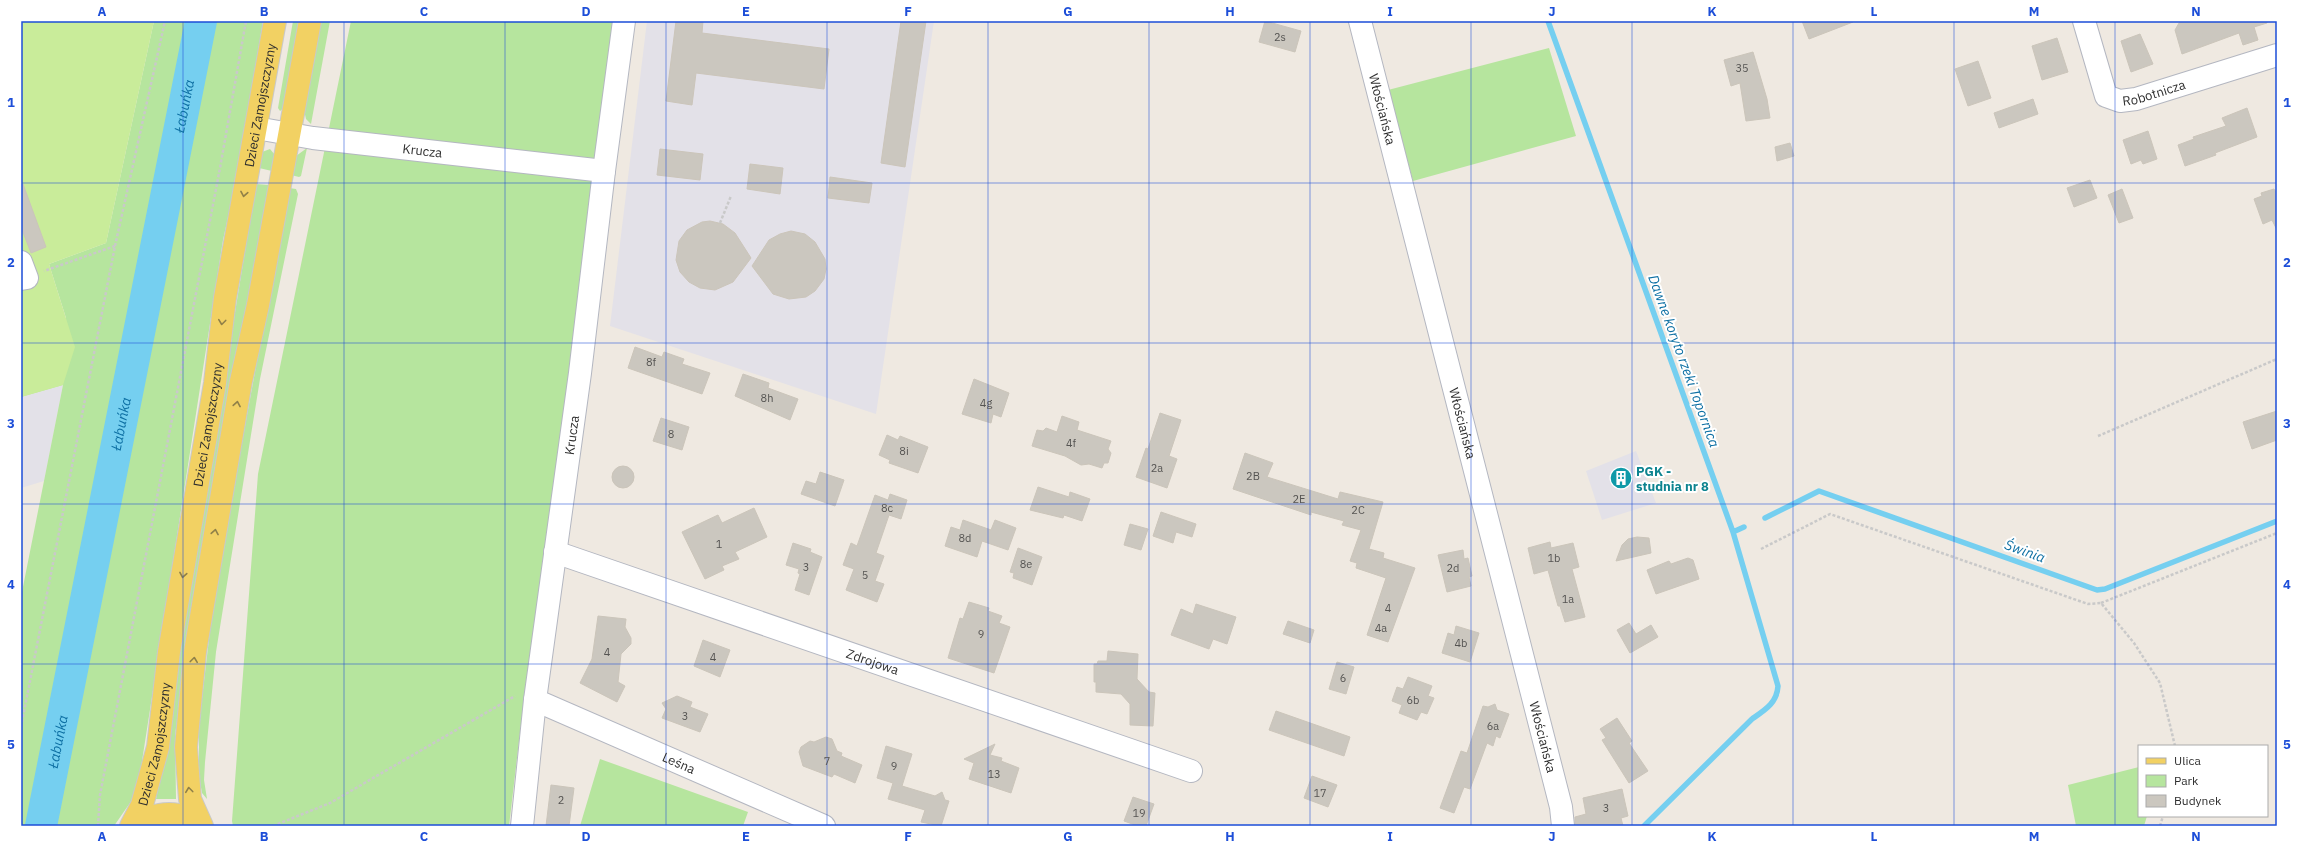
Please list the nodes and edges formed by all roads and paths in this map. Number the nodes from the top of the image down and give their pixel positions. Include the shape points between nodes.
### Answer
1 (165, 21) edge
2 (246, 21) edge
3 (275, 21) edge
4 (310, 21) edge
5 (624, 21) edge
6 (1360, 21) edge
7 (2084, 21) edge
8 (2277, 55) edge
9 (256, 128) junction
10 (290, 135) junction
11 (604, 171) junction
12 (732, 196) dead end
13 (720, 223) dead end
14 (115, 246) junction
15 (23, 273) edge
16 (2277, 359) edge
17 (2098, 436) dead end
18 (2277, 533) edge
19 (1761, 549) dead end
20 (555, 552) junction
21 (2101, 603) junction
22 (526, 697) junction
23 (21, 727) edge
24 (2175, 745) edge
25 (1191, 771) dead end
26 (98, 826) edge
27 (131, 826) edge
28 (138, 826) edge
29 (201, 826) edge
30 (273, 826) edge
31 (522, 826) edge
32 (824, 826) edge
33 (1563, 826) edge

1 - 14 path
2 - 26 path via 100,795
3 - 9 main road, Dzieci Zamojszczyzny
4 - 10 main road, Dzieci Zamojszczyzny
5 - 11 street, Krucza
6 - 33 street, Włościańska via 1561,807
7 - 8 street, Robotnicza via 2106,96 2112,100 2136,99
9 - 10 street, Krucza
9 -> 27 main road, Dzieci Zamojszczyzny via 225,298 216,383 170,652 158,747 142,805
10 - 11 street, Krucza
29 -> 10 main road, Dzieci Zamojszczyzny via 190,799 186,748 195,652 241,381
11 - 20 street, Krucza
12 - 13 path
14 - 15 path
14 - 23 path
16 - 17 path
18 - 21 path
19 - 21 path via 1830,514 2088,604
20 - 22 street, Krucza
20 - 25 street, Zdrojowa
21 - 24 path via 2134,642 2160,683
22 - 30 path via 330,803
22 - 31 street, Krucza
22 - 32 street, Leśna
28 - 29 main road via 150,818 170,814 190,819

